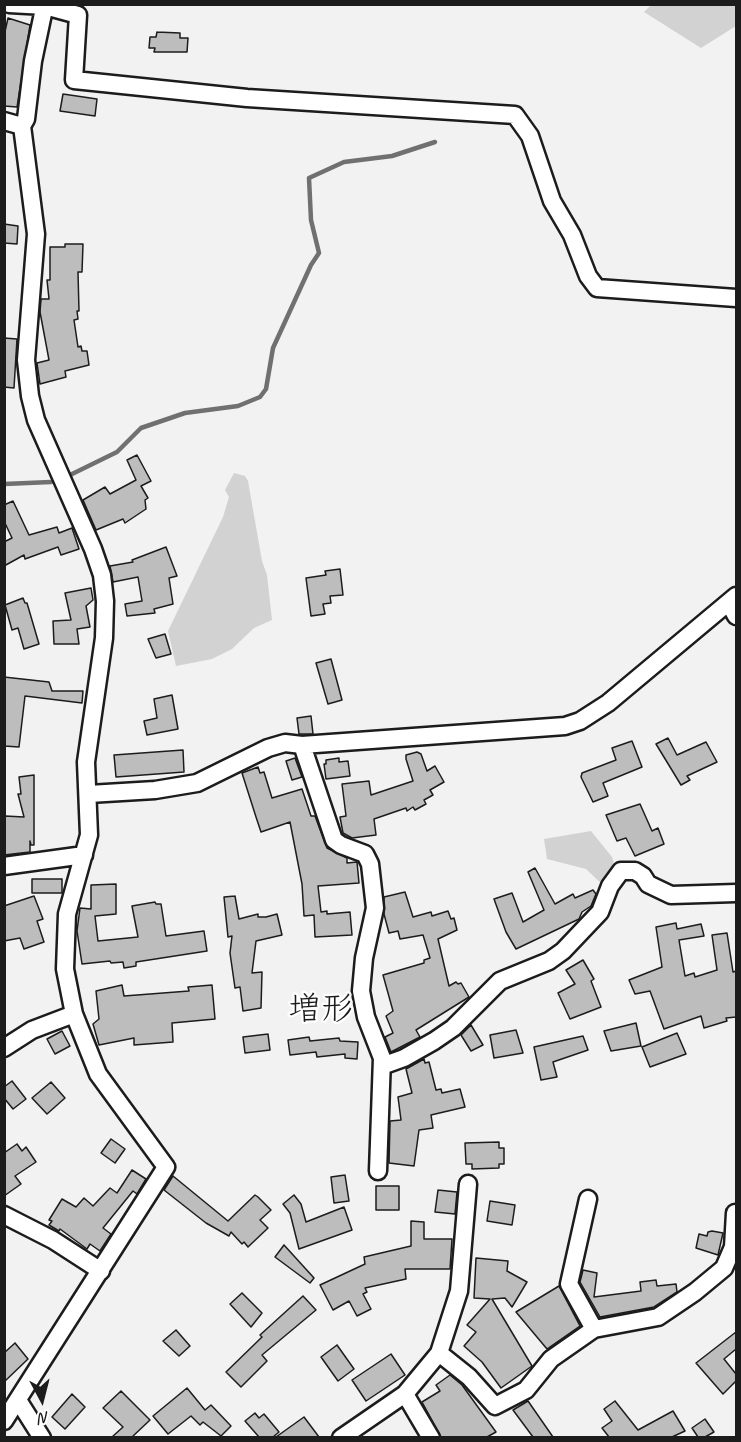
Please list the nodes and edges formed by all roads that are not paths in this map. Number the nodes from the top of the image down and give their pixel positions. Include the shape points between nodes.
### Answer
1 (9, 4) edge
2 (45, 5) edge
3 (4, 122) edge
4 (22, 126) junction
5 (736, 298) edge
6 (734, 605) edge
7 (302, 745) junction
8 (88, 794) junction
9 (84, 855) junction
10 (4, 866) edge
11 (736, 893) edge
12 (74, 1014) junction
13 (4, 1048) edge
14 (382, 1066) junction
15 (378, 1171) dead end
16 (468, 1184) dead end
17 (588, 1199) dead end
18 (4, 1215) edge
19 (735, 1221) edge
20 (101, 1271) junction
21 (594, 1329) junction
22 (440, 1353) junction
23 (405, 1394) junction
24 (18, 1400) junction
25 (4, 1421) edge
26 (42, 1437) edge
27 (341, 1437) edge
28 (430, 1437) edge

1 - 2 street
2 - 4 street
2 - 5 street via 78,15 74,80 247,98 515,115 530,136 552,201 597,288
3 - 4 street
4 - 8 street via 36,234 26,360 30,396 39,428 93,549 102,575 105,602 104,638 86,762
6 - 7 street via 608,703 566,726
7 - 8 street via 285,743 268,748 197,783
7 - 14 street via 334,840 365,854 369,860 375,908 364,958 362,991
8 - 9 street via 89,835
9 - 10 street
9 - 12 street via 67,914 64,948
11 - 14 street via 671,895 648,884 635,871 621,871 600,912 563,951 549,961 500,981 443,1035
12 - 13 street via 32,1030
12 - 20 street via 98,1074 166,1167
14 - 15 street
16 - 22 street via 459,1291
17 - 21 street via 569,1284
18 - 20 street
19 - 21 street via 733,1247 724,1268 695,1292 658,1317
20 - 24 street
21 - 22 street via 551,1359 526,1390 495,1406
22 - 23 street
23 - 27 street
23 - 28 street
24 - 25 street
24 - 26 street

